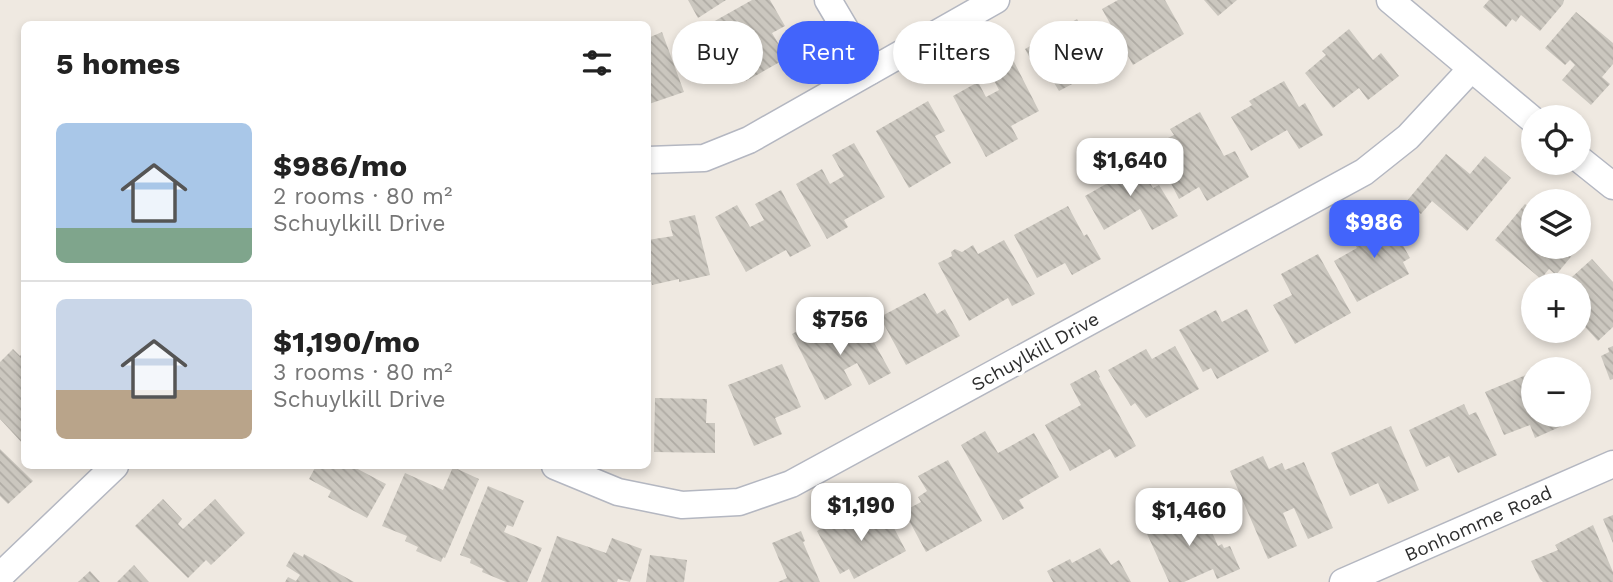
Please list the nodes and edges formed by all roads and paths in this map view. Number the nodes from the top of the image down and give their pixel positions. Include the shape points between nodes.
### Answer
1 (828, 0) edge
2 (996, 0) edge
3 (1390, 0) edge
4 (840, 21) edge
5 (879, 66) edge
6 (1471, 69) junction
7 (847, 84) edge
8 (1521, 110) edge
9 (651, 160) edge
10 (1591, 168) edge
11 (1613, 186) edge
12 (1613, 464) edge
13 (112, 469) edge
14 (562, 469) edge
15 (0, 576) edge
16 (1343, 582) edge

1 - 4 street
2 - 5 street
3 - 6 street
6 - 8 street
6 - 14 street, Schuylkill Drive via 1408,137 1364,172 791,484 739,502 682,505 618,492
7 - 9 street via 748,140 704,158
10 - 11 street
12 - 16 street, Bonhomme Road
13 - 15 street

